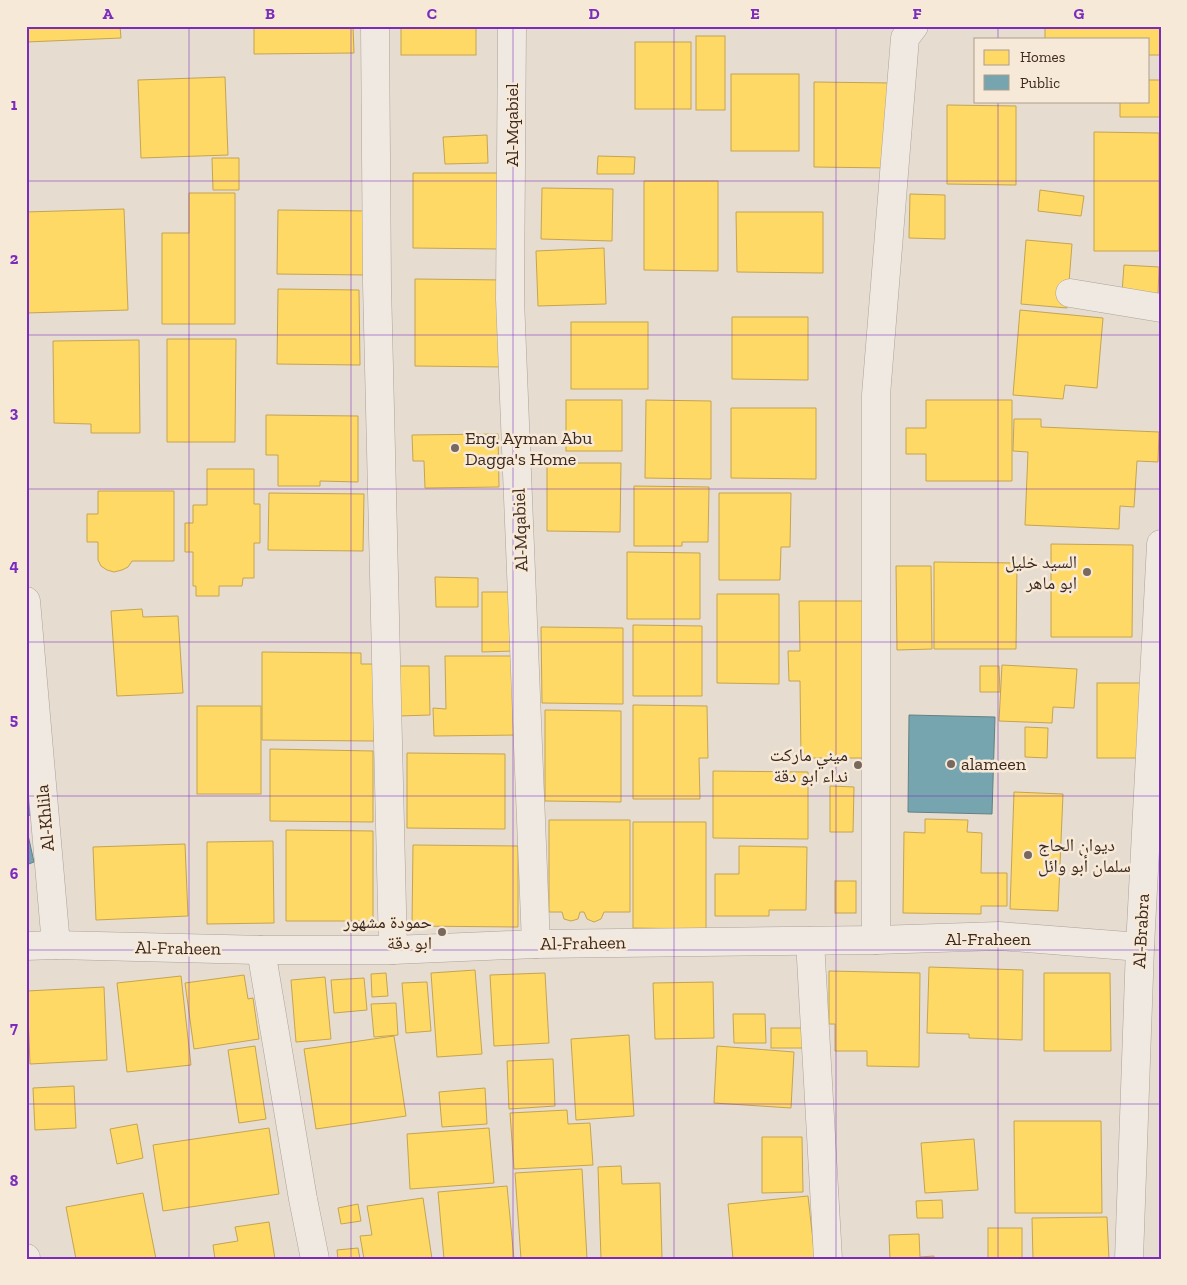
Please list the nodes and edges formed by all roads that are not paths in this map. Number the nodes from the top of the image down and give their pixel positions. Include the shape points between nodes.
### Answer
1 (375, 26) edge
2 (512, 26) edge
3 (914, 26) edge
4 (1070, 293) dead end
5 (1161, 308) edge
6 (1161, 544) edge
7 (26, 600) edge
8 (876, 940) junction
9 (810, 941) junction
10 (536, 944) junction
11 (56, 945) junction
12 (26, 946) edge
13 (1140, 947) junction
14 (261, 950) junction
15 (393, 950) junction
16 (316, 1259) edge
17 (828, 1259) edge
18 (1130, 1259) edge

1 - 15 street
2 - 10 street, Al-Mqabiel via 510,299
3 - 8 street via 905,38 876,396
4 - 5 street
6 - 13 street, Al-Brabra
7 - 11 street, Al-Khlila
8 - 9 street, Al-Fraheen
8 - 13 street, Al-Fraheen via 999,936
9 - 10 street, Al-Fraheen
9 - 17 street
10 - 15 street, Al-Fraheen
11 - 12 street, Al-Fraheen
11 - 14 street, Al-Fraheen
13 - 18 street, Al-Brabra
14 - 15 street, Al-Fraheen
14 - 16 street

